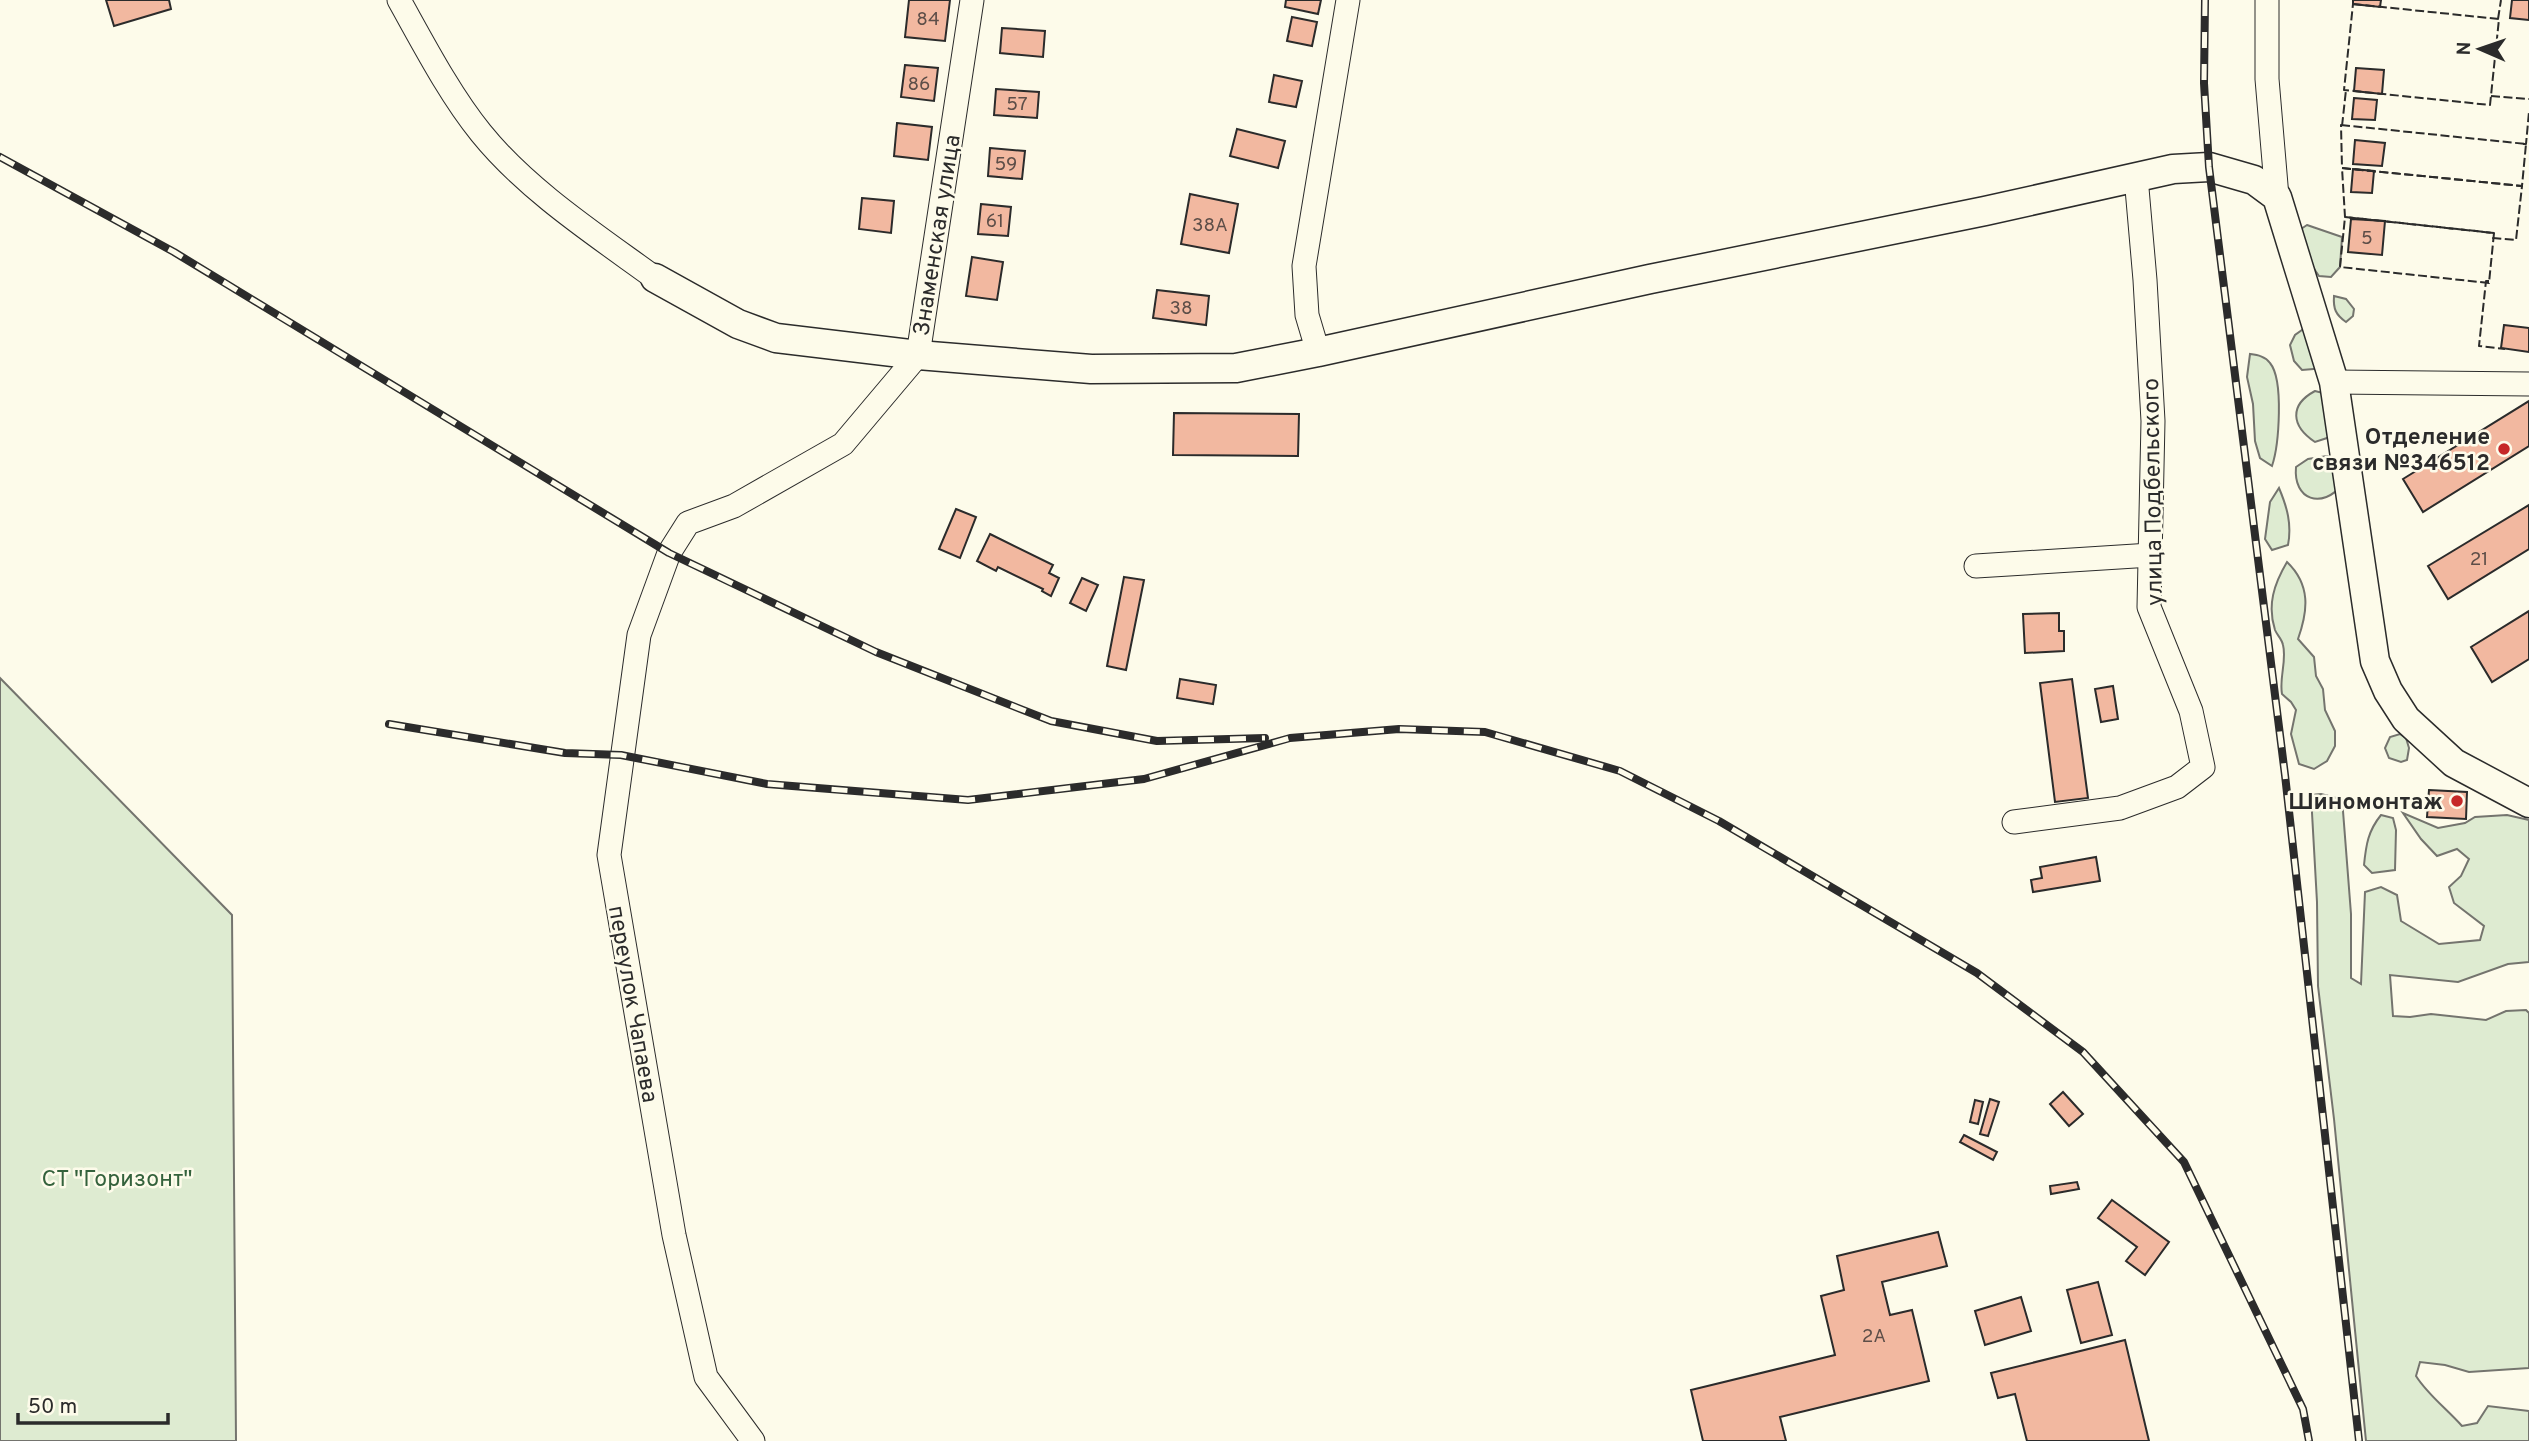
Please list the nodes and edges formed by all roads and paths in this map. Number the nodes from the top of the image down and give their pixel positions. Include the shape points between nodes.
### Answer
1 (399, 0) edge
2 (972, 0) edge
3 (1348, 0) edge
4 (2267, 0) edge
5 (2136, 177) junction
6 (2277, 197) junction
7 (655, 278) joint
8 (1318, 352) junction
9 (918, 355) junction
10 (2334, 382) junction
11 (2529, 384) edge
12 (669, 553) joint
13 (2151, 555) junction
14 (1976, 565) dead end
15 (2529, 803) edge
16 (2014, 822) dead end
17 (753, 1441) edge

1 - 7 street via 429,56 481,133 582,226
2 - 9 street, Знаменская улица
3 - 8 street via 1304,266 1307,315
4 - 6 street via 2267,79
5 - 6 main road via 2209,167 2254,180
5 - 8 main road
5 - 13 street, улица Подбельского via 2153,421
6 - 10 main road
7 - 9 main road via 738,324 776,338
8 - 9 main road via 1236,368 1091,369
9 - 12 street, Знаменская улица via 843,444 734,506 688,523
10 - 11 street
10 - 15 main road via 2375,661 2388,691 2406,719 2455,764
12 - 17 street, переулок Чапаева via 639,635 609,855 674,1235 706,1377
13 - 14 street
13 - 16 street, улица Подбельского via 2149,607 2191,711 2203,767 2176,787 2120,808

